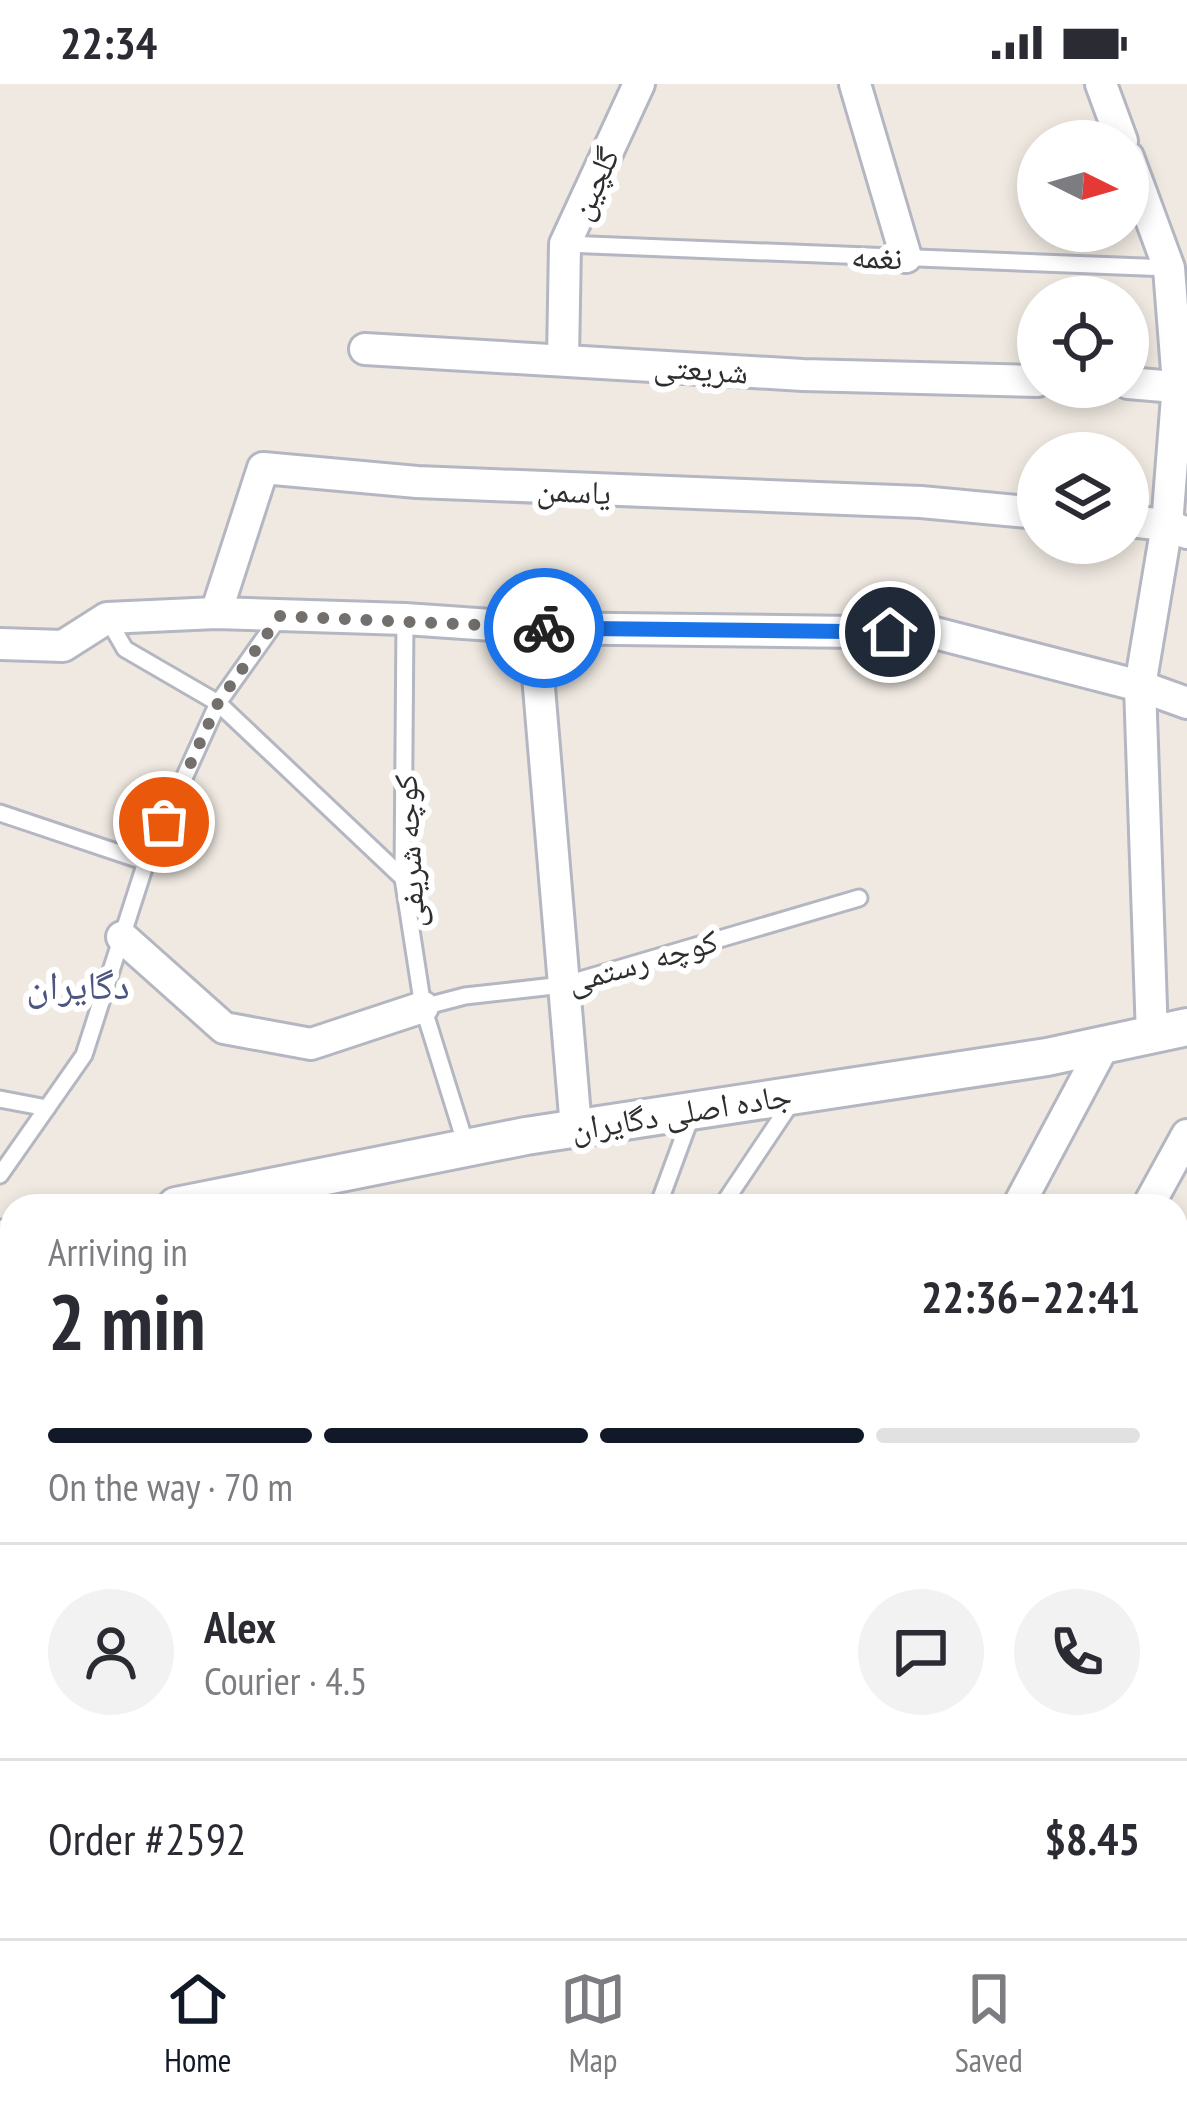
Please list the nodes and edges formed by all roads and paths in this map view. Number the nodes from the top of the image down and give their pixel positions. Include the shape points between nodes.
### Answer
1 (639, 84) edge
2 (855, 84) edge
3 (1101, 84) edge
4 (1114, 120) edge
5 (1149, 205) edge
6 (565, 244) junction
7 (906, 257) junction
8 (1178, 271) edge
9 (365, 349) dead end
10 (563, 359) junction
11 (1017, 380) edge
12 (1149, 384) edge
13 (1183, 386) edge
14 (1017, 511) edge
15 (1177, 529) edge
16 (216, 613) junction
17 (280, 616) junction
18 (107, 618) junction
19 (405, 619) junction
20 (534, 628) junction
21 (0, 644) edge
22 (1139, 686) junction
23 (218, 703) junction
24 (1187, 703) edge
25 (0, 813) edge
26 (146, 862) junction
27 (403, 878) junction
28 (859, 898) dead end
29 (122, 937) junction
30 (563, 985) junction
31 (423, 1007) junction
32 (1169, 1032) edge
33 (1104, 1046) junction
34 (798, 1093) junction
35 (0, 1099) edge
36 (47, 1108) junction
37 (694, 1108) junction
38 (576, 1128) junction
39 (1187, 1135) edge
40 (467, 1148) junction
41 (0, 1175) edge
42 (236, 1194) edge
43 (662, 1194) edge
44 (730, 1194) edge
45 (1024, 1194) edge
46 (1155, 1194) edge

1 - 6 street, گلچین
2 - 7 street
3 - 4 street
5 - 8 street
6 - 7 lane, نغمه
6 - 10 street, گلچین
7 - 8 lane, نغمه
8 - 13 street
9 - 10 street, شریعتی
10 - 11 street, شریعتی
12 - 13 street
13 - 15 street
14 - 16 street, یاسمن via 263,468
15 - 22 street
16 - 17 street
16 - 18 street
17 - 19 street
17 - 23 lane
18 - 21 street via 63,646
18 - 23 lane via 125,649
19 - 20 street
19 - 27 lane, کوچه شریفی
20 - 22 street via 935,633
20 - 30 street
22 - 24 street
22 - 32 street
23 - 26 lane
23 - 27 lane
25 - 26 lane
26 - 29 lane
27 - 31 lane, کوچه شریفی
28 - 30 lane, کوچه رستمی
29 - 31 street via 224,1028 311,1044
29 - 36 lane via 84,1055
30 - 31 lane, کوچه رستمی
30 - 38 street
31 - 40 lane, کوچه شریفی
32 - 33 street, جاده اصلی دگایران
33 - 34 street, جاده اصلی دگایران
33 - 45 street
34 - 37 street, جاده اصلی دگایران
34 - 44 lane
35 - 36 lane
36 - 41 lane
37 - 38 street, جاده اصلی دگایران
37 - 43 lane
38 - 40 street, جاده اصلی دگایران
39 - 46 street
40 - 42 street, جاده اصلی دگایران

